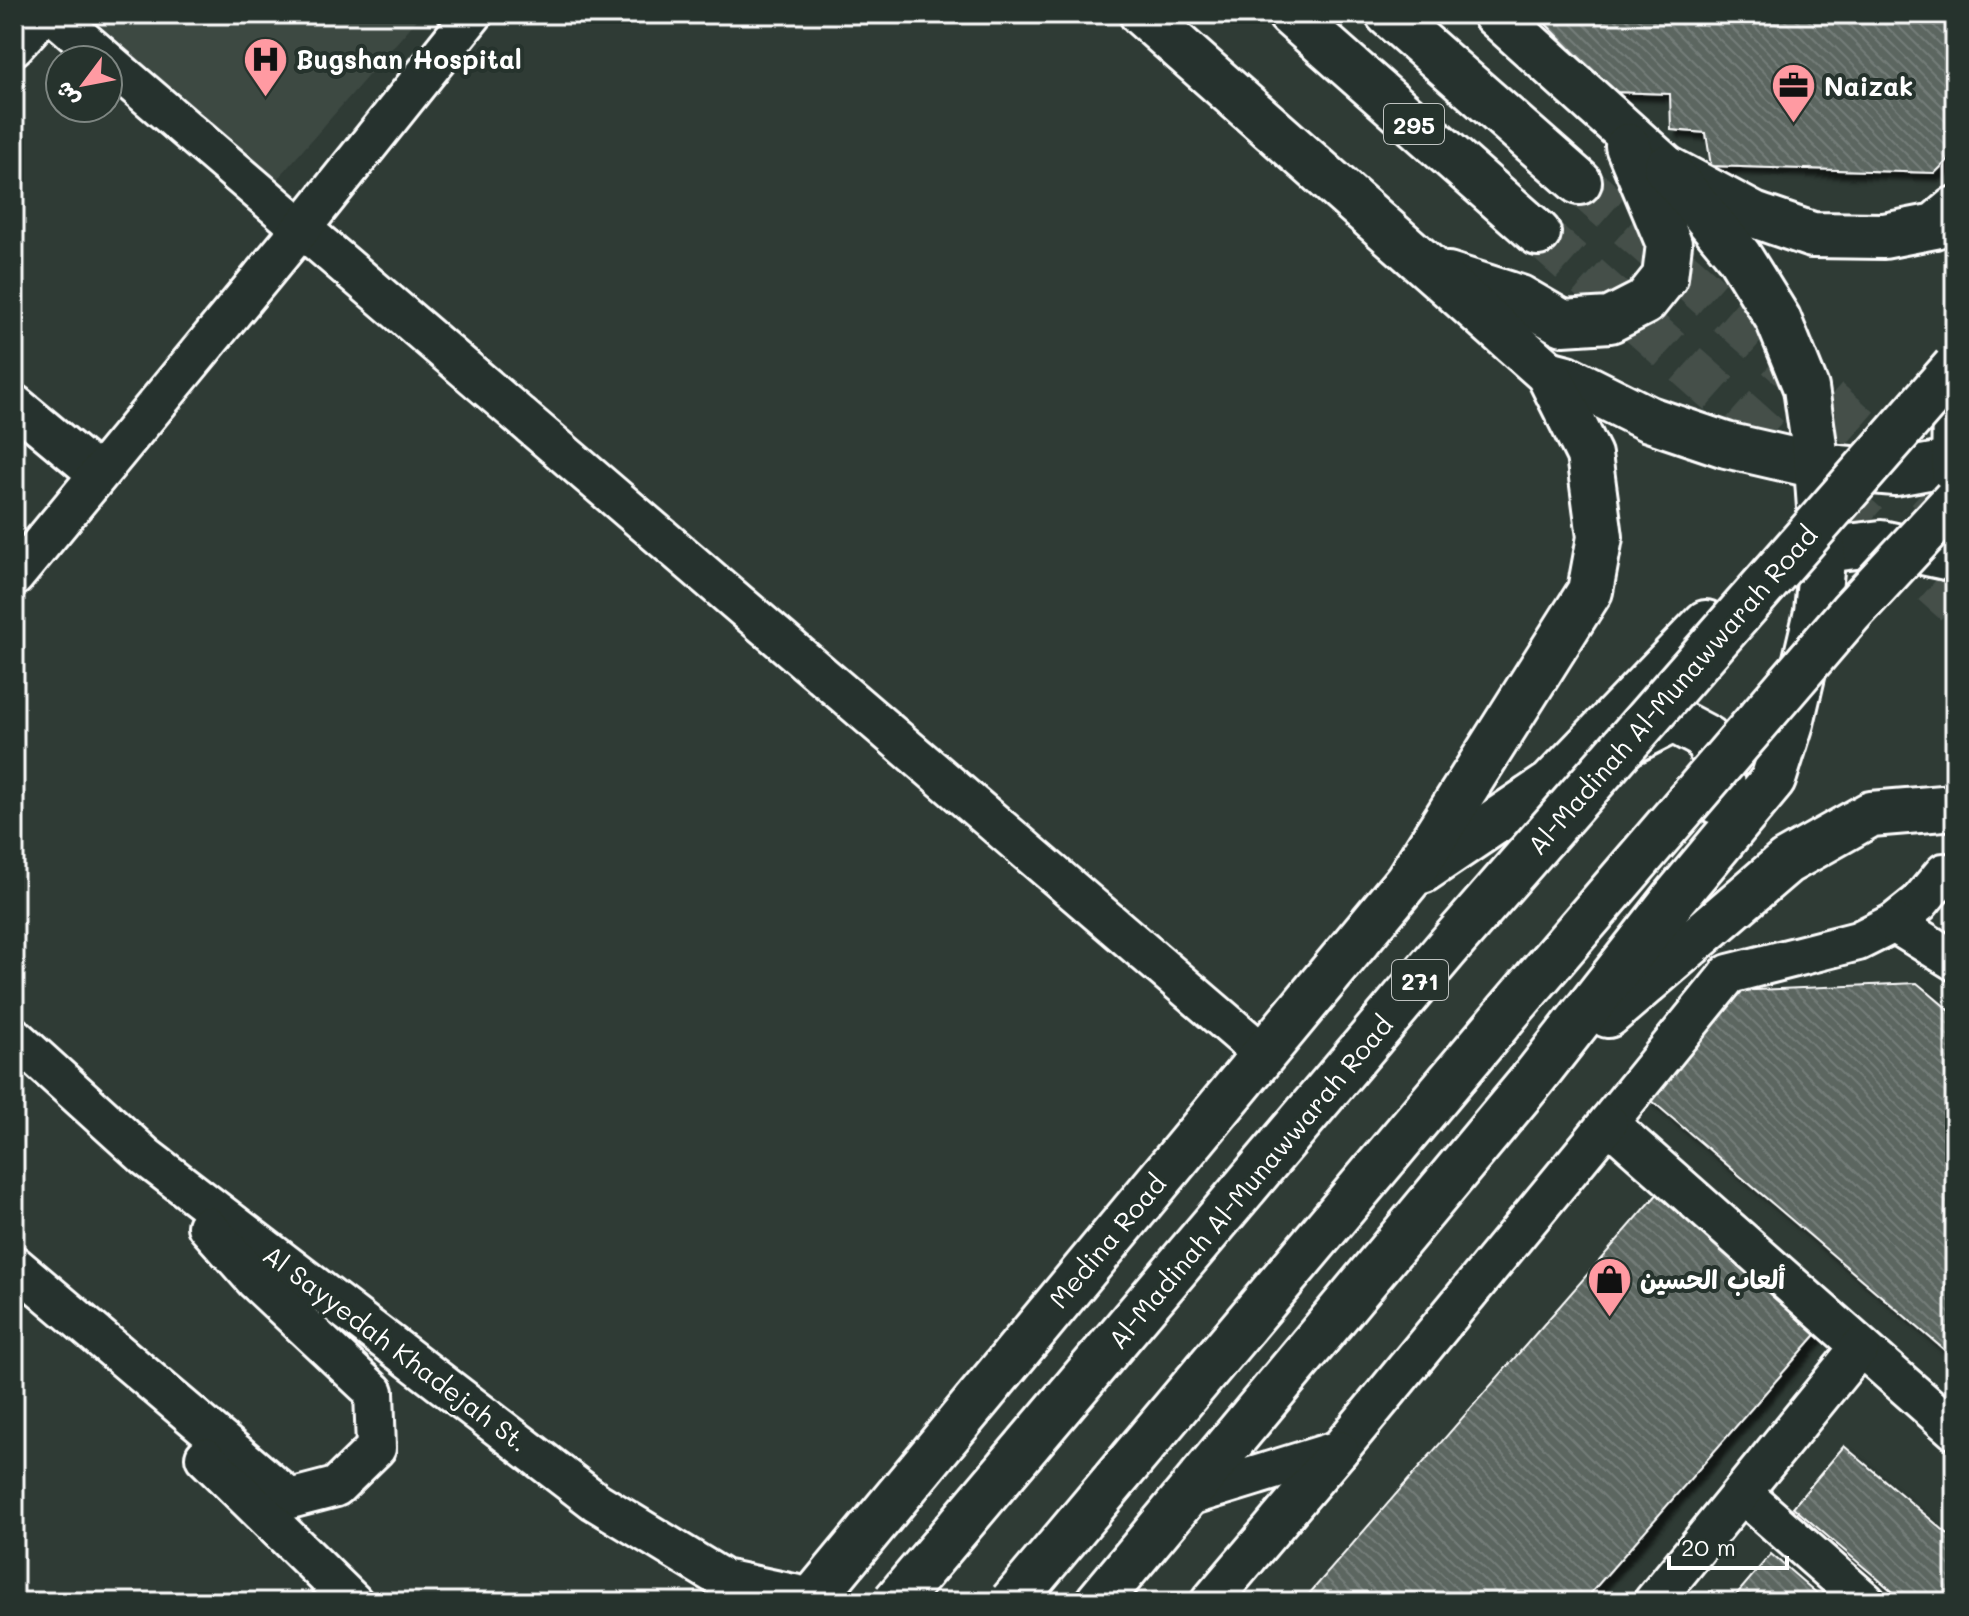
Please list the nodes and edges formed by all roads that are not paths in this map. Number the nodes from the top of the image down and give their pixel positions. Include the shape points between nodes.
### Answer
1 (43, 14) edge
2 (53, 14) edge
3 (473, 14) edge
4 (1142, 14) edge
5 (1290, 14) edge
6 (1388, 14) edge
7 (1495, 14) edge
8 (87, 44) edge
9 (14, 46) edge
10 (124, 76) edge
11 (1619, 126) junction
12 (1666, 168) junction
13 (1579, 182) tunnel mouth
14 (1955, 209) edge
15 (301, 229) junction
16 (1538, 233) tunnel mouth
17 (1430, 270) junction
18 (1955, 367) edge
19 (1548, 373) junction
20 (1955, 396) edge
21 (14, 404) edge
22 (1817, 466) junction
23 (98, 474) junction
24 (1954, 475) edge
25 (1955, 543) edge
26 (1823, 550) junction
27 (1955, 559) edge
28 (14, 577) edge
29 (1551, 784) junction
30 (1955, 807) edge
31 (1955, 875) edge
32 (1407, 881) junction
33 (1674, 899) junction
34 (1894, 923) junction
35 (1955, 961) edge
36 (14, 1037) edge
37 (1262, 1053) junction
38 (1533, 1079) junction
39 (1608, 1123) junction
40 (146, 1157) junction
41 (14, 1267) edge
42 (1860, 1347) junction
43 (1955, 1430) edge
44 (1339, 1450) junction
45 (1742, 1493) junction
46 (1186, 1497) junction
47 (811, 1600) edge
48 (353, 1602) edge
49 (895, 1602) edge
50 (1012, 1602) edge
51 (1098, 1602) edge
52 (1210, 1602) edge
53 (1653, 1602) edge
54 (1866, 1602) edge

1 - 9 street
2 - 8 street
3 - 15 street
4 - 17 main road
5 - 16 main road, 295
6 - 13 main road, 295
7 - 11 main road
10 - 15 street
11 - 12 main road
11 - 17 main road via 1669,244 1665,277 1645,302 1610,320 1563,323 1520,298
12 - 14 main road via 1754,215 1812,235 1884,236 1935,226
12 - 22 main road via 1739,256 1778,319 1806,388
15 - 23 street
15 - 37 street
17 - 19 main road
18 - 49 main road, Al-Madinah Al-Munawwarah Road / 271, bridge via 1457,936
19 - 22 main road via 1649,419 1726,445
19 - 32 main road via 1589,455 1600,537 1590,591
20 - 24 main road
21 - 23 street
22 - 24 main road
22 - 26 main road
23 - 28 street
24 - 25 main road
24 - 50 main road, bridge via 1851,612
26 - 27 main road via 1881,543
26 - 29 main road via 1758,568
26 - 33 main road via 1817,612 1773,780
29 - 32 main road
29 - 33 main road via 1673,720 1707,738 1723,784
30 - 38 main road via 1871,814 1786,862
31 - 34 street via 1944,873
32 - 37 main road, Medina Road
33 - 38 main road
34 - 35 street
34 - 39 street via 1858,941 1729,974
36 - 40 street, Al Sayyedah Khadejah St.
37 - 47 main road, Medina Road
38 - 46 main road
39 - 42 street
39 - 44 street
40 - 41 street via 256,1281 374,1392 376,1448 336,1487 290,1499
40 - 47 street, Al Sayyedah Khadejah St. via 595,1501 723,1579
41 - 48 street
42 - 43 street
42 - 45 street
44 - 46 street
44 - 52 street
45 - 53 street
45 - 54 street
46 - 51 main road

